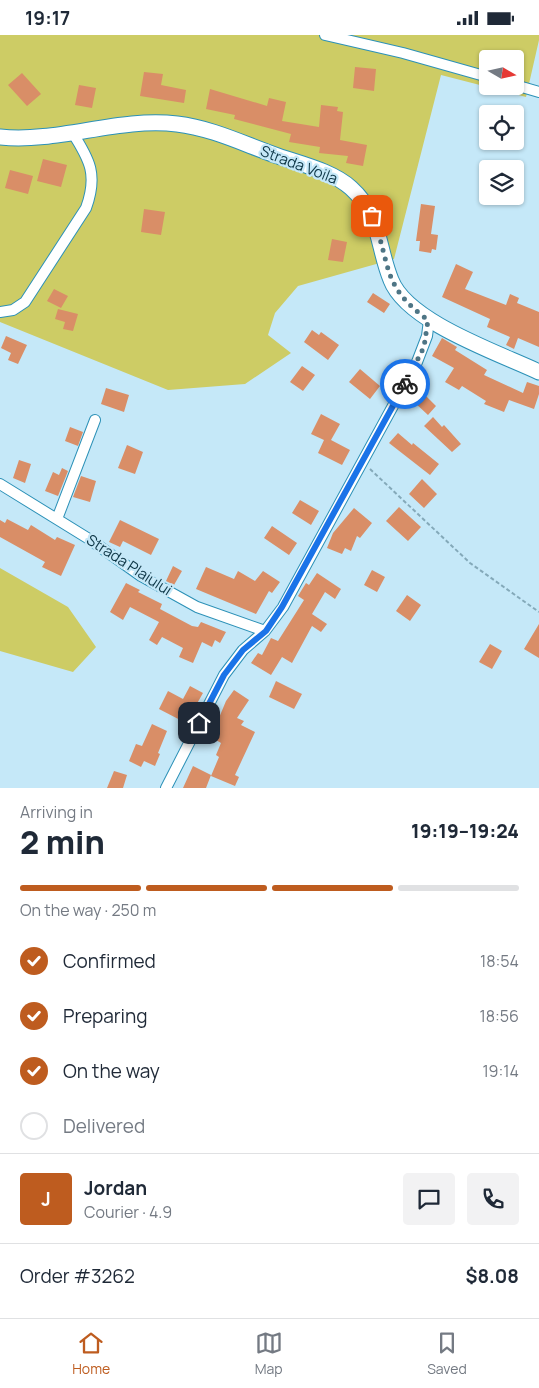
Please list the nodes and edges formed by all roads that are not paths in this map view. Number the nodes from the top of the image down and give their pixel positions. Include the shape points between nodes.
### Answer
1 (325, 35) edge
2 (479, 74) edge
3 (524, 88) edge
4 (539, 92) edge
5 (72, 131) junction
6 (0, 137) edge
7 (0, 312) edge
8 (428, 320) junction
9 (539, 372) edge
10 (95, 421) dead end
11 (0, 484) edge
12 (57, 519) junction
13 (266, 631) junction
14 (166, 788) edge

1 - 2 street
3 - 4 street
5 - 6 main road, Strada Voila
5 - 7 street via 84,150 93,175 86,208 25,302 13,310
5 - 8 main road, Strada Voila via 138,123 194,127 336,178 350,186 372,216 396,291
8 - 9 main road, Strada Voila
8 - 13 street via 427,336 417,363
10 - 12 street
11 - 12 street, Strada Plaiului
12 - 13 street, Strada Plaiului via 141,576 197,607
13 - 14 street via 243,650 224,675

